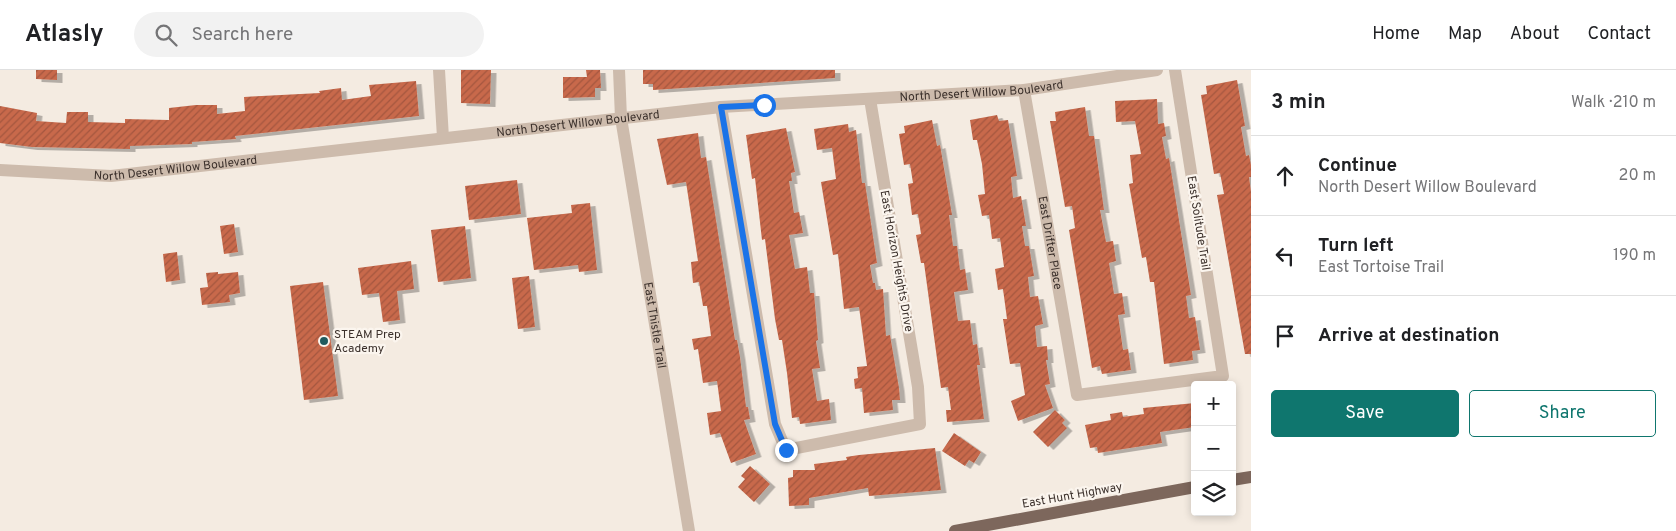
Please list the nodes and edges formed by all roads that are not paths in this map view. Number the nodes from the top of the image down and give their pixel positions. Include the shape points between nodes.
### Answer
1 (439, 70) edge
2 (619, 70) edge
3 (1157, 70) edge
4 (1175, 70) edge
5 (1024, 90) junction
6 (870, 99) junction
7 (721, 107) junction
8 (621, 118) junction
9 (444, 138) junction
10 (0, 170) edge
11 (1077, 395) joint
12 (1251, 477) edge
13 (1236, 479) edge
14 (1191, 488) edge
15 (689, 531) edge
16 (955, 531) edge

1 - 9 street
2 - 8 street, East Thistle Trail
3 - 5 street, North Desert Willow Boulevard
4 - 11 street, East Solitude Trail via 1223,376
5 - 6 street, North Desert Willow Boulevard
5 - 11 street, East Drifter Place
6 - 7 street, North Desert Willow Boulevard
6 - 7 street, East Horizon Heights Drive via 918,387 920,424 786,450 775,424
7 - 8 street, North Desert Willow Boulevard
8 - 9 street, North Desert Willow Boulevard
8 - 15 street, East Thistle Trail
9 - 10 street, North Desert Willow Boulevard via 110,176
12 - 13 main road
14 - 16 main road, East Hunt Highway

